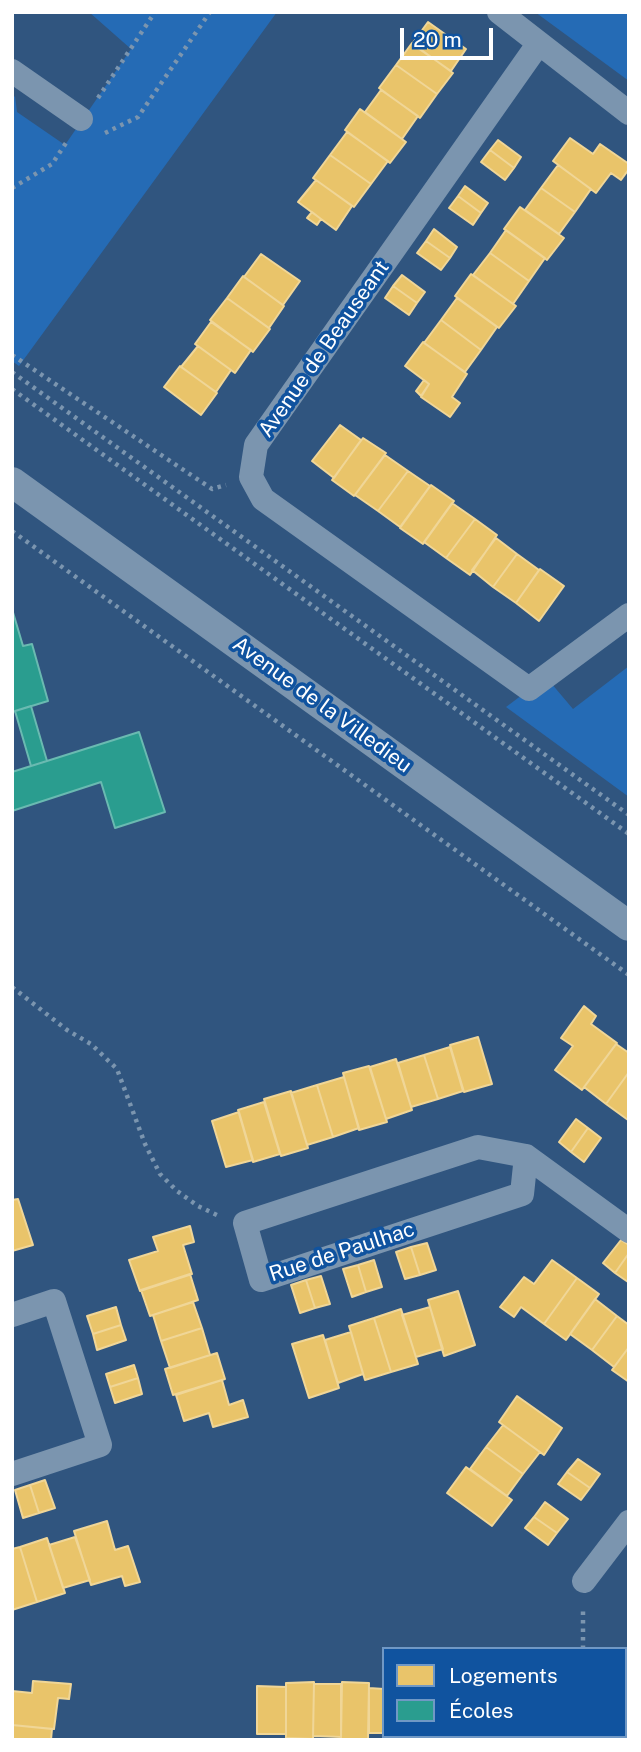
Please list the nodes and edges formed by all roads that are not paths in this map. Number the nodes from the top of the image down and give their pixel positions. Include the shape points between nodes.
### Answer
1 (499, 12) edge
2 (539, 43) junction
3 (12, 71) edge
4 (629, 113) edge
5 (81, 119) road end
6 (13, 482) edge
7 (629, 615) edge
8 (629, 926) edge
9 (526, 1156) junction
10 (629, 1231) edge
11 (12, 1315) edge
12 (12, 1474) edge
13 (629, 1521) edge
14 (584, 1581) road end

1 - 2 street
2 - 4 street
2 - 7 street, Avenue de Beauseant via 256,445 251,477 263,499 529,690
3 - 5 street
6 - 8 street, Avenue de la Villedieu
9 - 9 street, Rue de Paulhac via 478,1146 245,1223 261,1280 522,1194
9 - 10 street
11 - 12 street via 54,1301 100,1445
13 - 14 street

